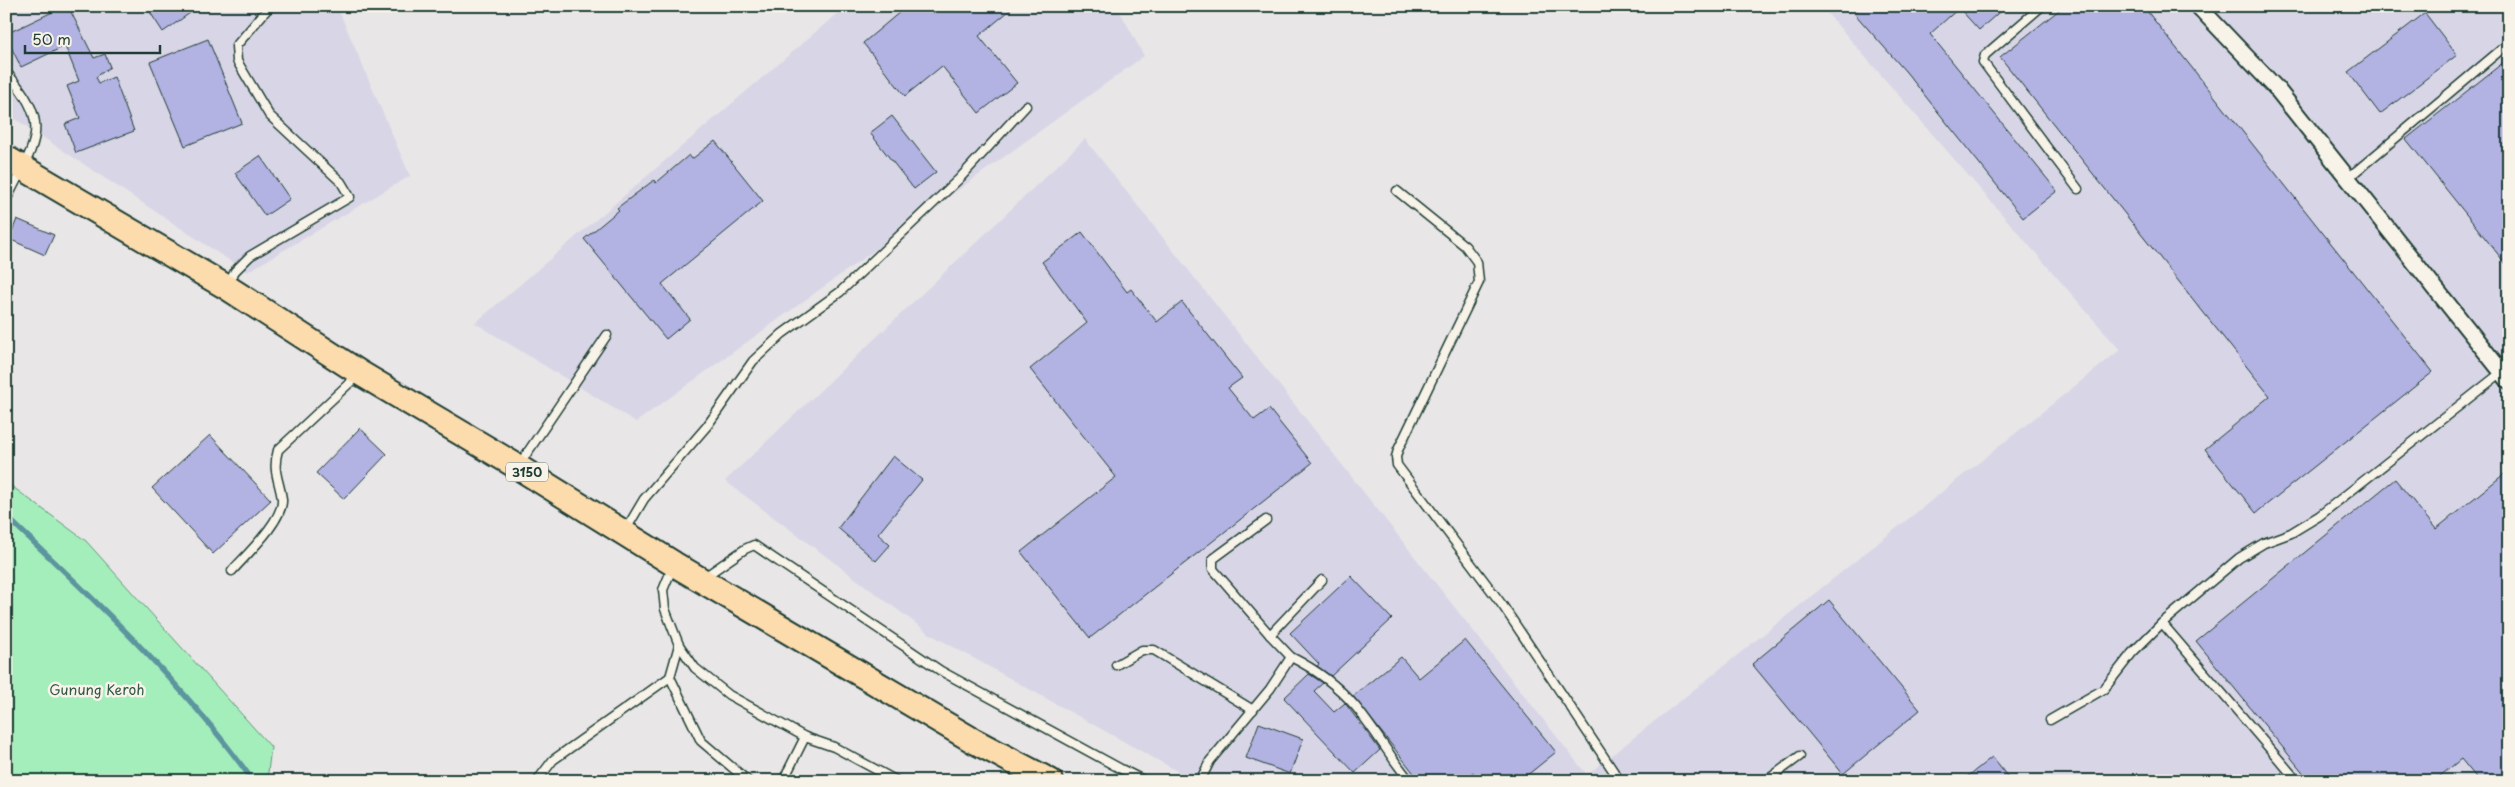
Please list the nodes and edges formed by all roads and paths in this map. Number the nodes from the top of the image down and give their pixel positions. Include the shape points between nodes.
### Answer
1 (270, 6) edge
2 (2042, 6) edge
3 (2198, 6) edge
4 (2509, 43) edge
5 (6, 72) edge
6 (1026, 106) dead end
7 (14, 163) edge
8 (2348, 178) junction
9 (2078, 189) dead end
10 (1397, 191) dead end
11 (6, 201) edge
12 (228, 288) junction
13 (607, 335) dead end
14 (360, 373) junction
15 (2505, 377) edge
16 (518, 467) junction
17 (1266, 520) dead end
18 (624, 533) junction
19 (674, 564) junction
20 (232, 571) dead end
21 (701, 579) junction
22 (1322, 580) dead end
23 (2162, 623) junction
24 (1270, 635) junction
25 (680, 645) junction
26 (1291, 656) junction
27 (1116, 665) dead end
28 (670, 677) junction
29 (1253, 710) junction
30 (2050, 720) dead end
31 (805, 737) junction
32 (1800, 756) dead end
33 (2294, 777) dead end
34 (537, 781) edge
35 (748, 781) edge
36 (783, 781) edge
37 (897, 781) edge
38 (1050, 781) edge
39 (1145, 781) edge
40 (1200, 781) edge
41 (1410, 781) edge
42 (1620, 781) edge
43 (1766, 781) edge

1 - 12 lane via 236,46 237,61 269,116 341,182 350,198 250,256 235,271
2 - 9 lane via 1985,55 1983,62
3 - 8 street via 2276,88
4 - 8 lane
5 - 7 lane via 21,88 35,113 37,136
6 - 18 lane via 959,179 840,292 782,334 753,361 707,426 644,499
7 - 11 lane
7 - 12 main road, 3150
8 - 15 street
10 - 42 lane via 1465,246 1477,262 1479,282 1398,450 1397,465 1503,606
12 - 14 main road, 3150
13 - 16 lane
14 - 16 main road, 3150
14 - 20 lane via 278,450 274,464 282,502 270,530
15 - 23 lane via 2319,516 2239,558
16 - 18 main road, 3150
17 - 24 lane via 1213,559 1213,569
18 - 19 main road, 3150
19 - 21 main road, 3150
19 - 25 lane via 663,590 665,610
21 - 38 main road, 3150 via 974,741
21 - 39 lane via 754,545 941,671
22 - 24 lane
23 - 30 lane via 2104,689
23 - 33 lane
24 - 26 lane
25 - 28 lane
25 - 31 lane via 695,668 729,695
26 - 29 lane
26 - 41 lane via 1316,670 1355,706
27 - 29 lane via 1142,650 1154,650
28 - 34 lane via 553,760
28 - 35 lane via 701,741
29 - 40 lane via 1210,761
31 - 36 lane
31 - 37 lane via 834,747
32 - 43 lane

